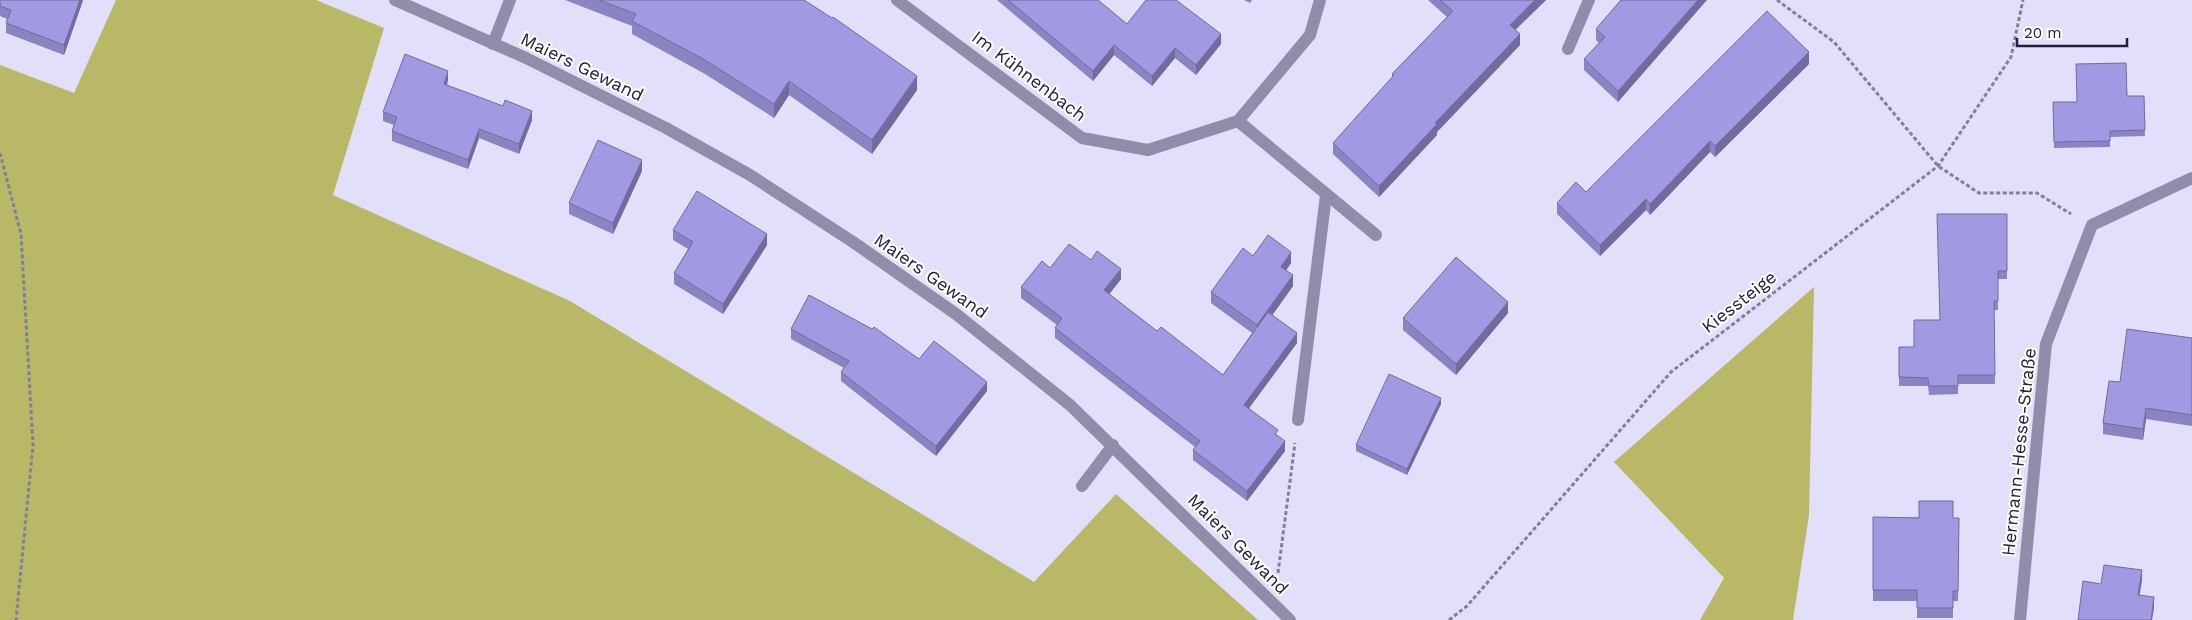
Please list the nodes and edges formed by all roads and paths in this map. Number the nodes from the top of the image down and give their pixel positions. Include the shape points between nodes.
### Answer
1 (395, 0) edge
2 (510, 0) edge
3 (897, 0) edge
4 (1320, 0) edge
5 (1589, 0) edge
6 (1777, 0) edge
7 (2023, 0) edge
8 (493, 44) junction
9 (1568, 49) dead end
10 (1238, 121) junction
11 (0, 153) edge
12 (1938, 166) junction
13 (2192, 178) edge
14 (1326, 195) junction
15 (2092, 226) junction
16 (1376, 235) dead end
17 (1298, 420) joint
18 (1113, 446) junction
19 (1082, 486) dead end
20 (1274, 604) junction
21 (16, 620) edge
22 (1290, 620) edge
23 (1449, 620) edge
24 (2020, 620) edge

1 - 8 street, Maiers Gewand
2 - 8 street, Maiers Gewand
3 - 10 street, Im Kühnenbach via 1082,138 1148,150
4 - 10 street via 1310,35
5 - 9 street
6 - 12 path via 1834,42
7 - 12 path, Kiessteige via 2011,57
8 - 18 street, Maiers Gewand via 571,80 750,175 853,242 993,342 1070,405
10 - 14 street
11 - 21 path via 22,234 33,445
12 - 15 path via 1979,193 2037,193
12 - 23 path, Kiessteige via 1671,372 1467,606
13 - 15 street
14 - 16 street
14 - 17 street
15 - 24 street, Hermann-Hesse-Straße via 2046,344
17 - 20 path
18 - 19 street
18 - 20 street, Maiers Gewand
20 - 22 street, Maiers Gewand

